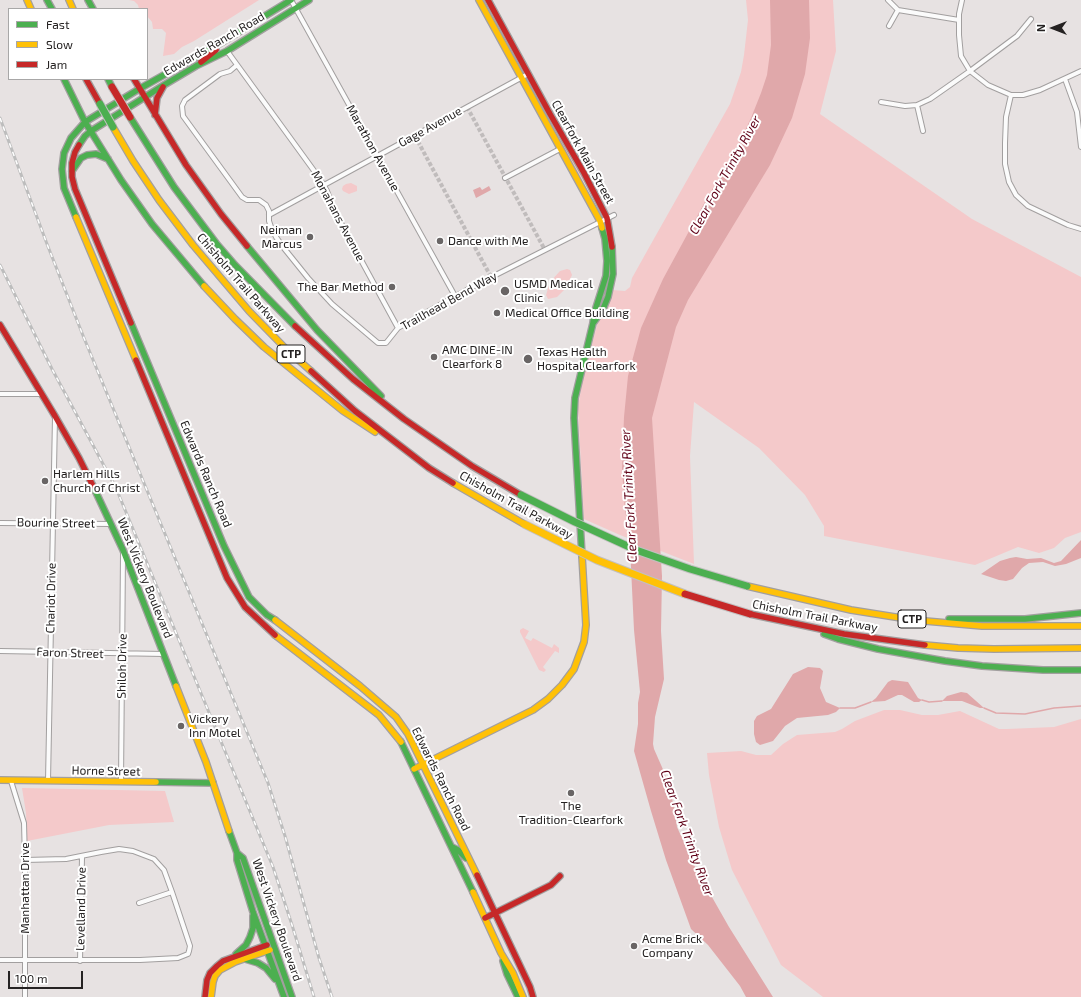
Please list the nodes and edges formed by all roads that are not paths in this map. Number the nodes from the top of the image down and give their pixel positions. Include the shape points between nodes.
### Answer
1 (291, 0) edge
2 (309, 0) edge
3 (479, 0) edge
4 (488, 0) edge
5 (888, 0) edge
6 (962, 0) edge
7 (296, 8) junction
8 (898, 10) junction
9 (1031, 19) dead end
10 (959, 20) junction
11 (889, 26) dead end
12 (244, 29) junction
13 (219, 44) junction
14 (227, 51) junction
15 (237, 65) junction
16 (196, 66) junction
17 (970, 71) junction
18 (1081, 71) edge
19 (525, 75) junction
20 (1065, 79) junction
21 (65, 80) edge
22 (87, 80) edge
23 (108, 80) edge
24 (134, 80) edge
25 (164, 85) junction
26 (139, 89) junction
27 (1011, 95) junction
28 (144, 98) junction
29 (881, 102) dead end
30 (917, 105) junction
31 (155, 117) junction
32 (86, 122) junction
33 (91, 131) junction
34 (923, 131) dead end
35 (1081, 147) edge
36 (560, 149) junction
37 (378, 157) junction
38 (108, 159) junction
39 (72, 171) junction
40 (505, 178) dead end
41 (324, 186) junction
42 (269, 215) junction
43 (607, 218) junction
44 (1081, 229) edge
45 (455, 296) junction
46 (0, 325) edge
47 (398, 328) junction
48 (0, 394) edge
49 (42, 394) junction
50 (55, 416) junction
51 (404, 419) junction
52 (429, 468) junction
53 (0, 523) edge
54 (52, 524) junction
55 (112, 524) junction
56 (124, 550) junction
57 (233, 565) junction
58 (223, 570) junction
59 (1081, 613) edge
60 (914, 620) junction
61 (801, 626) junction
62 (1081, 626) edge
63 (1081, 648) edge
64 (0, 651) edge
65 (50, 652) junction
66 (122, 654) junction
67 (164, 654) junction
68 (1081, 670) edge
69 (368, 693) junction
70 (362, 701) junction
71 (423, 765) junction
72 (414, 769) junction
73 (0, 780) edge
74 (11, 780) junction
75 (48, 781) junction
76 (121, 782) junction
77 (213, 783) junction
78 (452, 847) junction
79 (238, 853) junction
80 (82, 856) junction
81 (25, 860) junction
82 (473, 867) junction
83 (560, 876) dead end
84 (172, 892) junction
85 (139, 903) dead end
86 (253, 912) junction
87 (495, 913) junction
88 (485, 918) junction
89 (270, 947) junction
90 (501, 953) junction
91 (233, 957) junction
92 (244, 959) junction
93 (0, 960) edge
94 (25, 960) junction
95 (80, 960) junction
96 (25, 997) edge
97 (205, 997) edge
98 (211, 997) edge
99 (283, 997) edge
100 (292, 997) edge
101 (518, 997) edge
102 (523, 997) edge
103 (533, 997) edge

1 - 7 street, Marathon Avenue
1 - 12 main road, Edwards Ranch Road
2 - 7 main road, Edwards Ranch Road
3 - 19 main road, Clearfork Main Street
4 - 19 main road, Clearfork Main Street
5 - 8 street
6 - 10 street
7 - 14 main road, Edwards Ranch Road
7 - 37 street, Marathon Avenue
8 - 10 street
8 - 11 street
9 - 17 street via 1017,36
10 - 17 street via 959,47
12 - 13 main road, Edwards Ranch Road
12 - 14 main road via 227,44
13 - 16 main road via 217,49
13 - 26 main road, Edwards Ranch Road
14 - 15 street, Monahans Avenue
14 - 16 main road, Edwards Ranch Road
15 - 41 street, Monahans Avenue
15 - 42 street, Trailhead Bend Way via 230,71 220,74 185,100 182,106 183,116 242,197 262,201 268,208
16 - 25 main road, Edwards Ranch Road
17 - 27 street via 988,85
17 - 30 street
18 - 20 street
19 - 36 main road, Clearfork Main Street
19 - 37 street, Gage Avenue
19 - 43 main road, Clearfork Main Street via 584,173
20 - 27 street via 1040,90 1023,95
20 - 35 street via 1077,112
21 - 32 main road
22 - 52 main road, Chisholm Trail Parkway / CTP, bridge via 133,161 174,222 211,268 286,349 336,395
23 - 51 main road, Chisholm Trail Parkway / CTP, bridge via 178,192 235,265 314,345
24 - 26 main road
25 - 28 main road, Edwards Ranch Road
25 - 31 main road via 157,98
26 - 28 main road
26 - 32 main road, Edwards Ranch Road
27 - 44 street via 1006,117 1005,143 1005,164 1009,182 1016,195 1028,206 1068,226
28 - 31 main road
28 - 33 main road, Edwards Ranch Road
29 - 30 street
30 - 34 street
31 - 51 main road via 226,220 326,340
32 - 33 main road
32 - 58 main road, Edwards Ranch Road via 71,138 64,153 64,188
33 - 38 main road
33 - 39 main road, Edwards Ranch Road via 75,152
36 - 40 street
36 - 43 main road, Clearfork Main Street
37 - 41 street, Gage Avenue
37 - 45 street, Marathon Avenue
38 - 39 main road via 96,154 87,155 81,158
38 - 52 main road via 136,202 169,245 200,282 251,334 343,411
39 - 57 main road, Edwards Ranch Road via 75,189
41 - 42 street, Gage Avenue
41 - 47 street, Monahans Avenue via 336,214
42 - 47 street, Trailhead Bend Way via 271,227 283,247 308,278 353,323 382,344 388,341
43 - 45 street, Trailhead Bend Way
43 - 71 main road, Clearfork Main Street via 612,241 614,274 603,309 593,323 575,398 586,619 580,655 562,686 548,700
45 - 47 street, Trailhead Bend Way
46 - 49 main road, West Vickery Boulevard
48 - 49 street
49 - 50 main road, West Vickery Boulevard
50 - 54 street, Chariot Drive
50 - 55 main road, West Vickery Boulevard
51 - 60 main road, Chisholm Trail Parkway / CTP, bridge via 521,495 636,550 690,570 746,586 851,610
52 - 61 main road, Chisholm Trail Parkway / CTP, bridge via 524,524 625,572 750,614
53 - 54 street, Bourine Street
54 - 55 street, Bourine Street
54 - 65 street, Chariot Drive
55 - 56 main road, West Vickery Boulevard
56 - 66 street, Shiloh Drive
56 - 67 main road, West Vickery Boulevard
57 - 58 main road
57 - 69 main road, Edwards Ranch Road via 249,597 267,615
58 - 70 main road, Edwards Ranch Road via 245,607 272,633
59 - 60 main road via 1025,618
60 - 62 main road, Chisholm Trail Parkway / CTP via 982,626
61 - 63 main road, Chisholm Trail Parkway / CTP via 873,639 943,647 1016,650
61 - 68 main road via 878,649 945,661 1043,670
64 - 65 street, Faron Street
65 - 66 street, Faron Street
65 - 75 street, Chariot Drive
66 - 67 street, Faron Street
66 - 76 street, Shiloh Drive
67 - 77 main road, West Vickery Boulevard
69 - 70 main road
69 - 71 main road, Edwards Ranch Road via 396,717 408,734
70 - 72 main road, Edwards Ranch Road via 379,715 397,738
71 - 72 main road, Clearfork Main Street
71 - 82 main road, Edwards Ranch Road
72 - 78 main road, Edwards Ranch Road
73 - 74 main road, Horne Street
74 - 75 main road, Horne Street
74 - 81 street, Manhattan Drive via 24,823
75 - 76 main road, Horne Street
76 - 77 main road, Horne Street
77 - 79 main road, West Vickery Boulevard
78 - 82 main road
78 - 88 main road, Edwards Ranch Road
79 - 86 main road, West Vickery Boulevard via 237,860
79 - 89 main road, West Vickery Boulevard via 243,858
80 - 81 street
80 - 84 street via 119,849 145,854 164,870
80 - 95 street, Levelland Drive
81 - 94 street, Manhattan Drive
82 - 87 main road, Edwards Ranch Road
83 - 87 main road via 551,886
84 - 85 street
84 - 95 street via 190,946 188,954 171,959
86 - 89 main road, West Vickery Boulevard
86 - 91 main road via 250,937 246,945
87 - 88 main road
87 - 103 main road, Edwards Ranch Road
88 - 90 main road, Edwards Ranch Road
89 - 91 main road
89 - 92 main road
89 - 99 main road, West Vickery Boulevard
89 - 100 main road, West Vickery Boulevard
90 - 101 main road
90 - 102 main road, Edwards Ranch Road
91 - 97 main road via 223,961 210,973
92 - 98 main road via 226,966 218,973 212,982
92 - 99 main road via 266,968 276,981
93 - 94 street
94 - 95 street
94 - 96 street, Manhattan Drive

